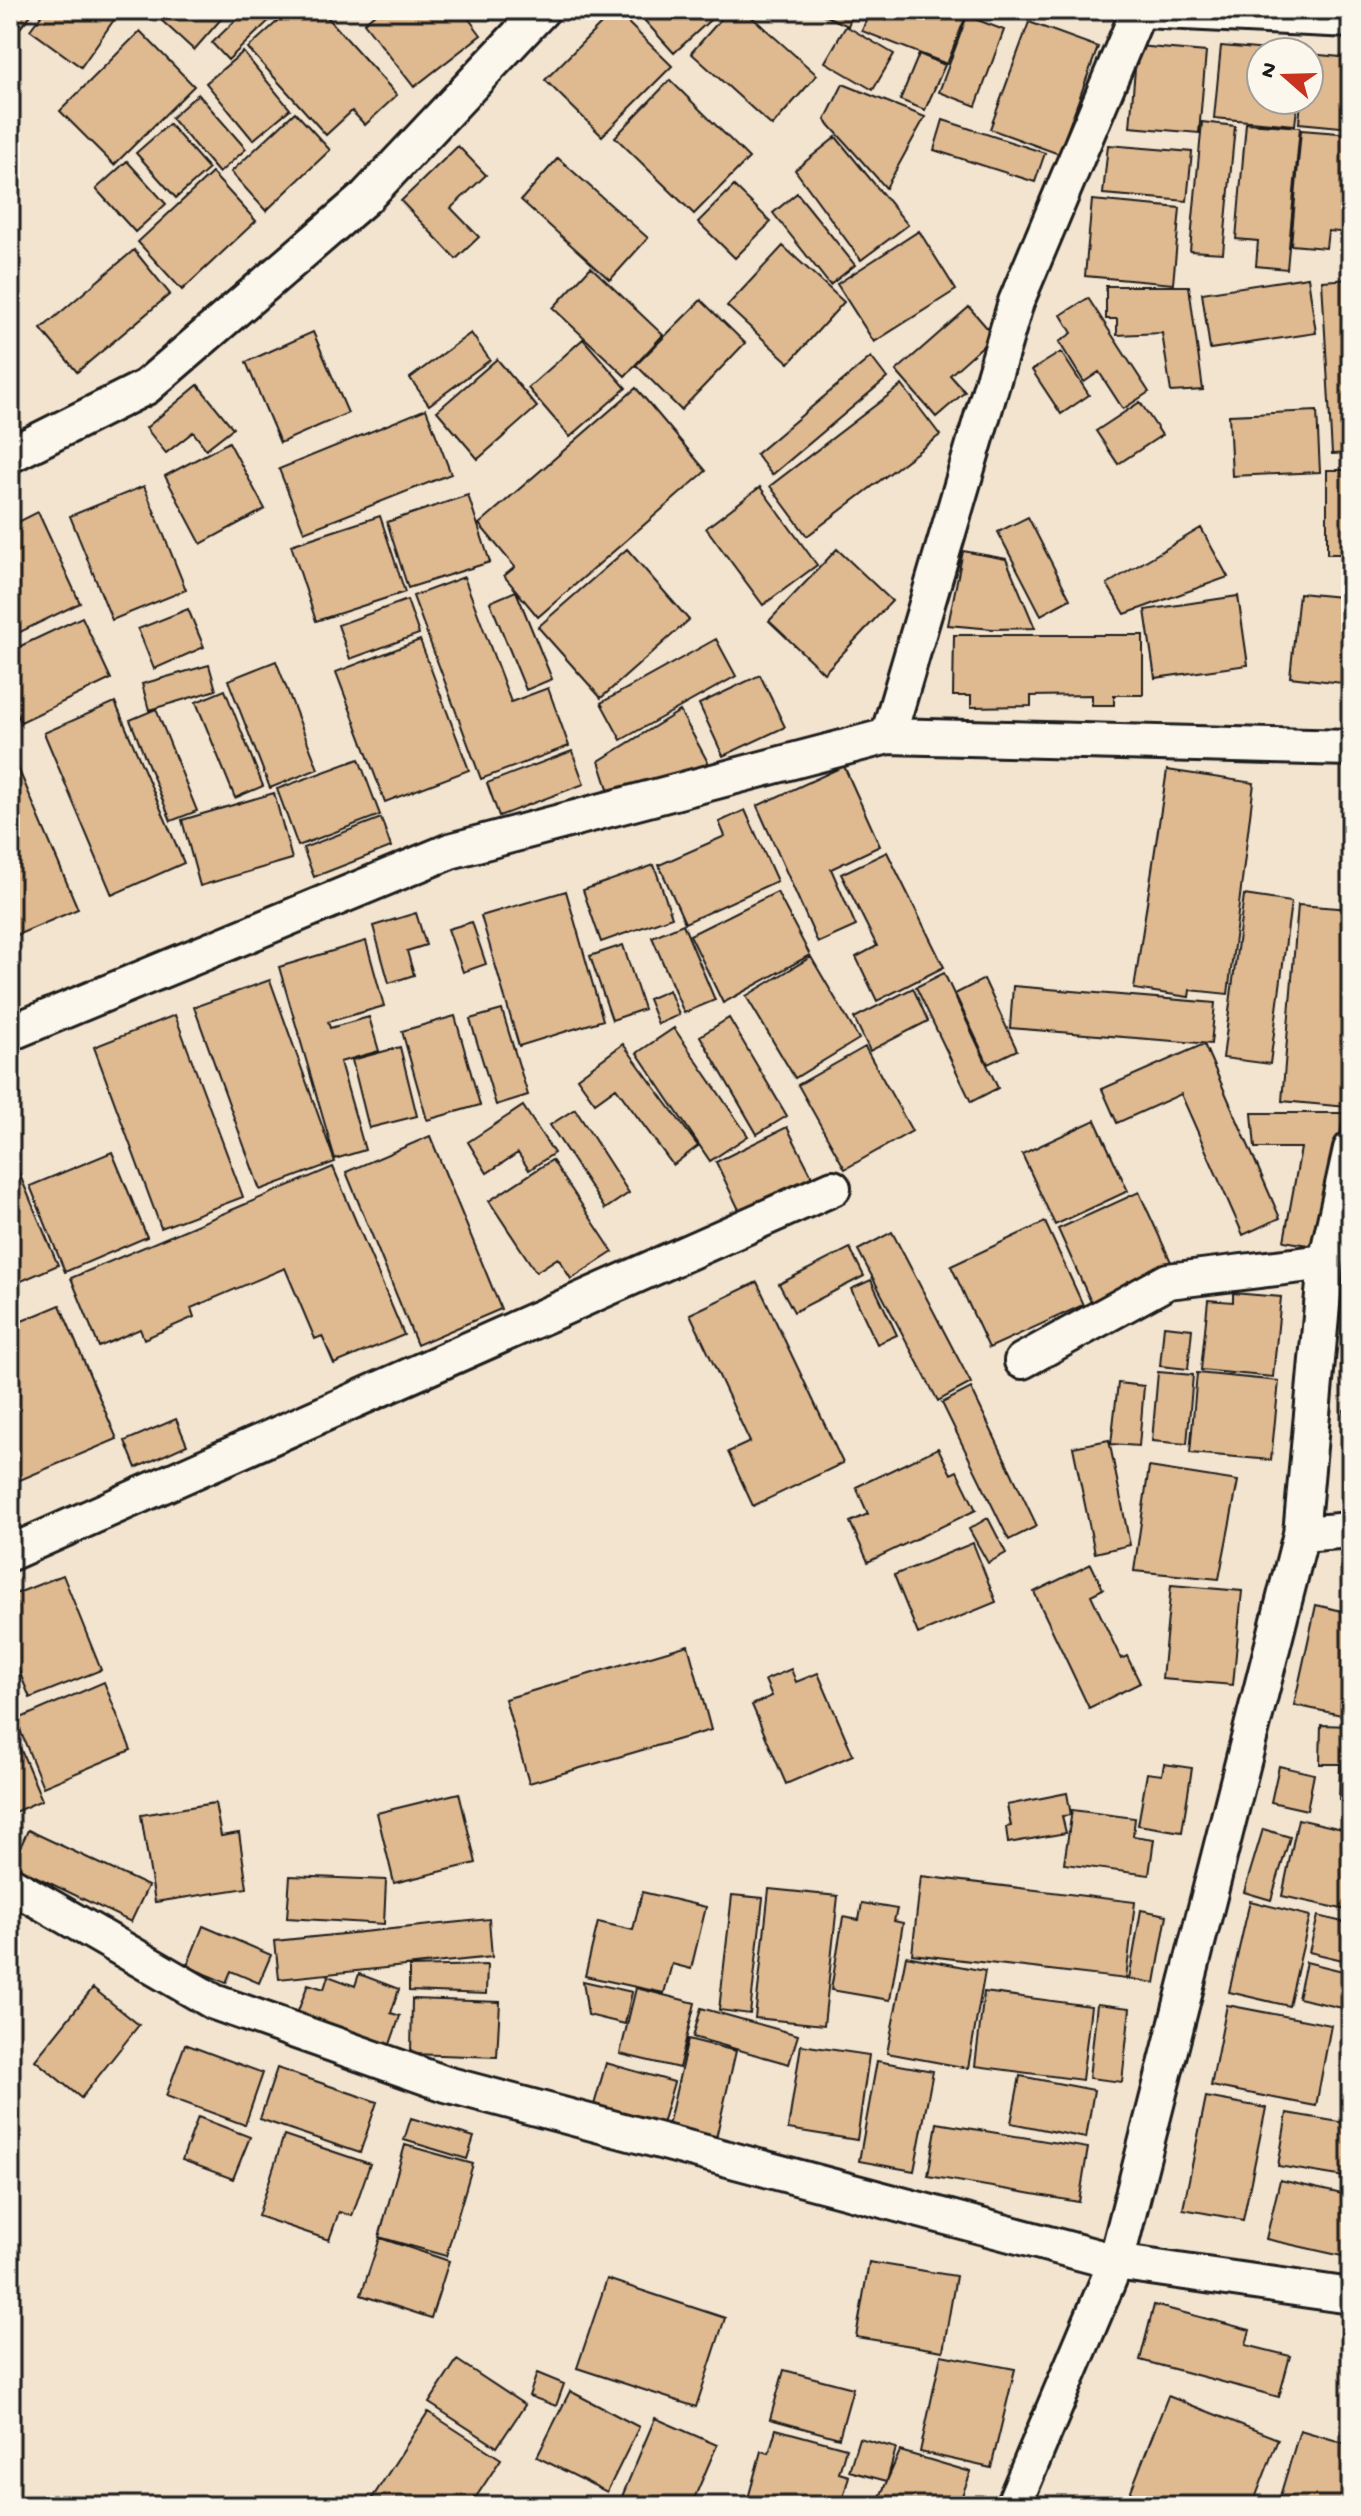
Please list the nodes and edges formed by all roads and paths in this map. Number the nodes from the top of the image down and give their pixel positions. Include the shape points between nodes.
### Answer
1 (542, 10) edge
2 (1141, 10) edge
3 (1351, 20) edge
4 (10, 455) edge
5 (888, 736) junction
6 (1351, 748) edge
7 (10, 1033) edge
8 (1351, 1149) edge
9 (833, 1188) dead end
10 (1326, 1262) junction
11 (1022, 1361) dead end
12 (1351, 1530) edge
13 (1301, 1534) junction
14 (10, 1553) edge
15 (10, 1884) edge
16 (1116, 2262) junction
17 (1351, 2296) edge
18 (1013, 2506) edge

1 - 4 street via 366,197 146,387
2 - 3 street
2 - 5 street via 1016,302
5 - 6 street
5 - 7 street via 450,851
8 - 10 street
9 - 14 street
10 - 11 street via 1168,1281
10 - 13 street
12 - 13 street
13 - 16 street
15 - 16 street via 214,2002 446,2084
16 - 17 street
16 - 18 street

